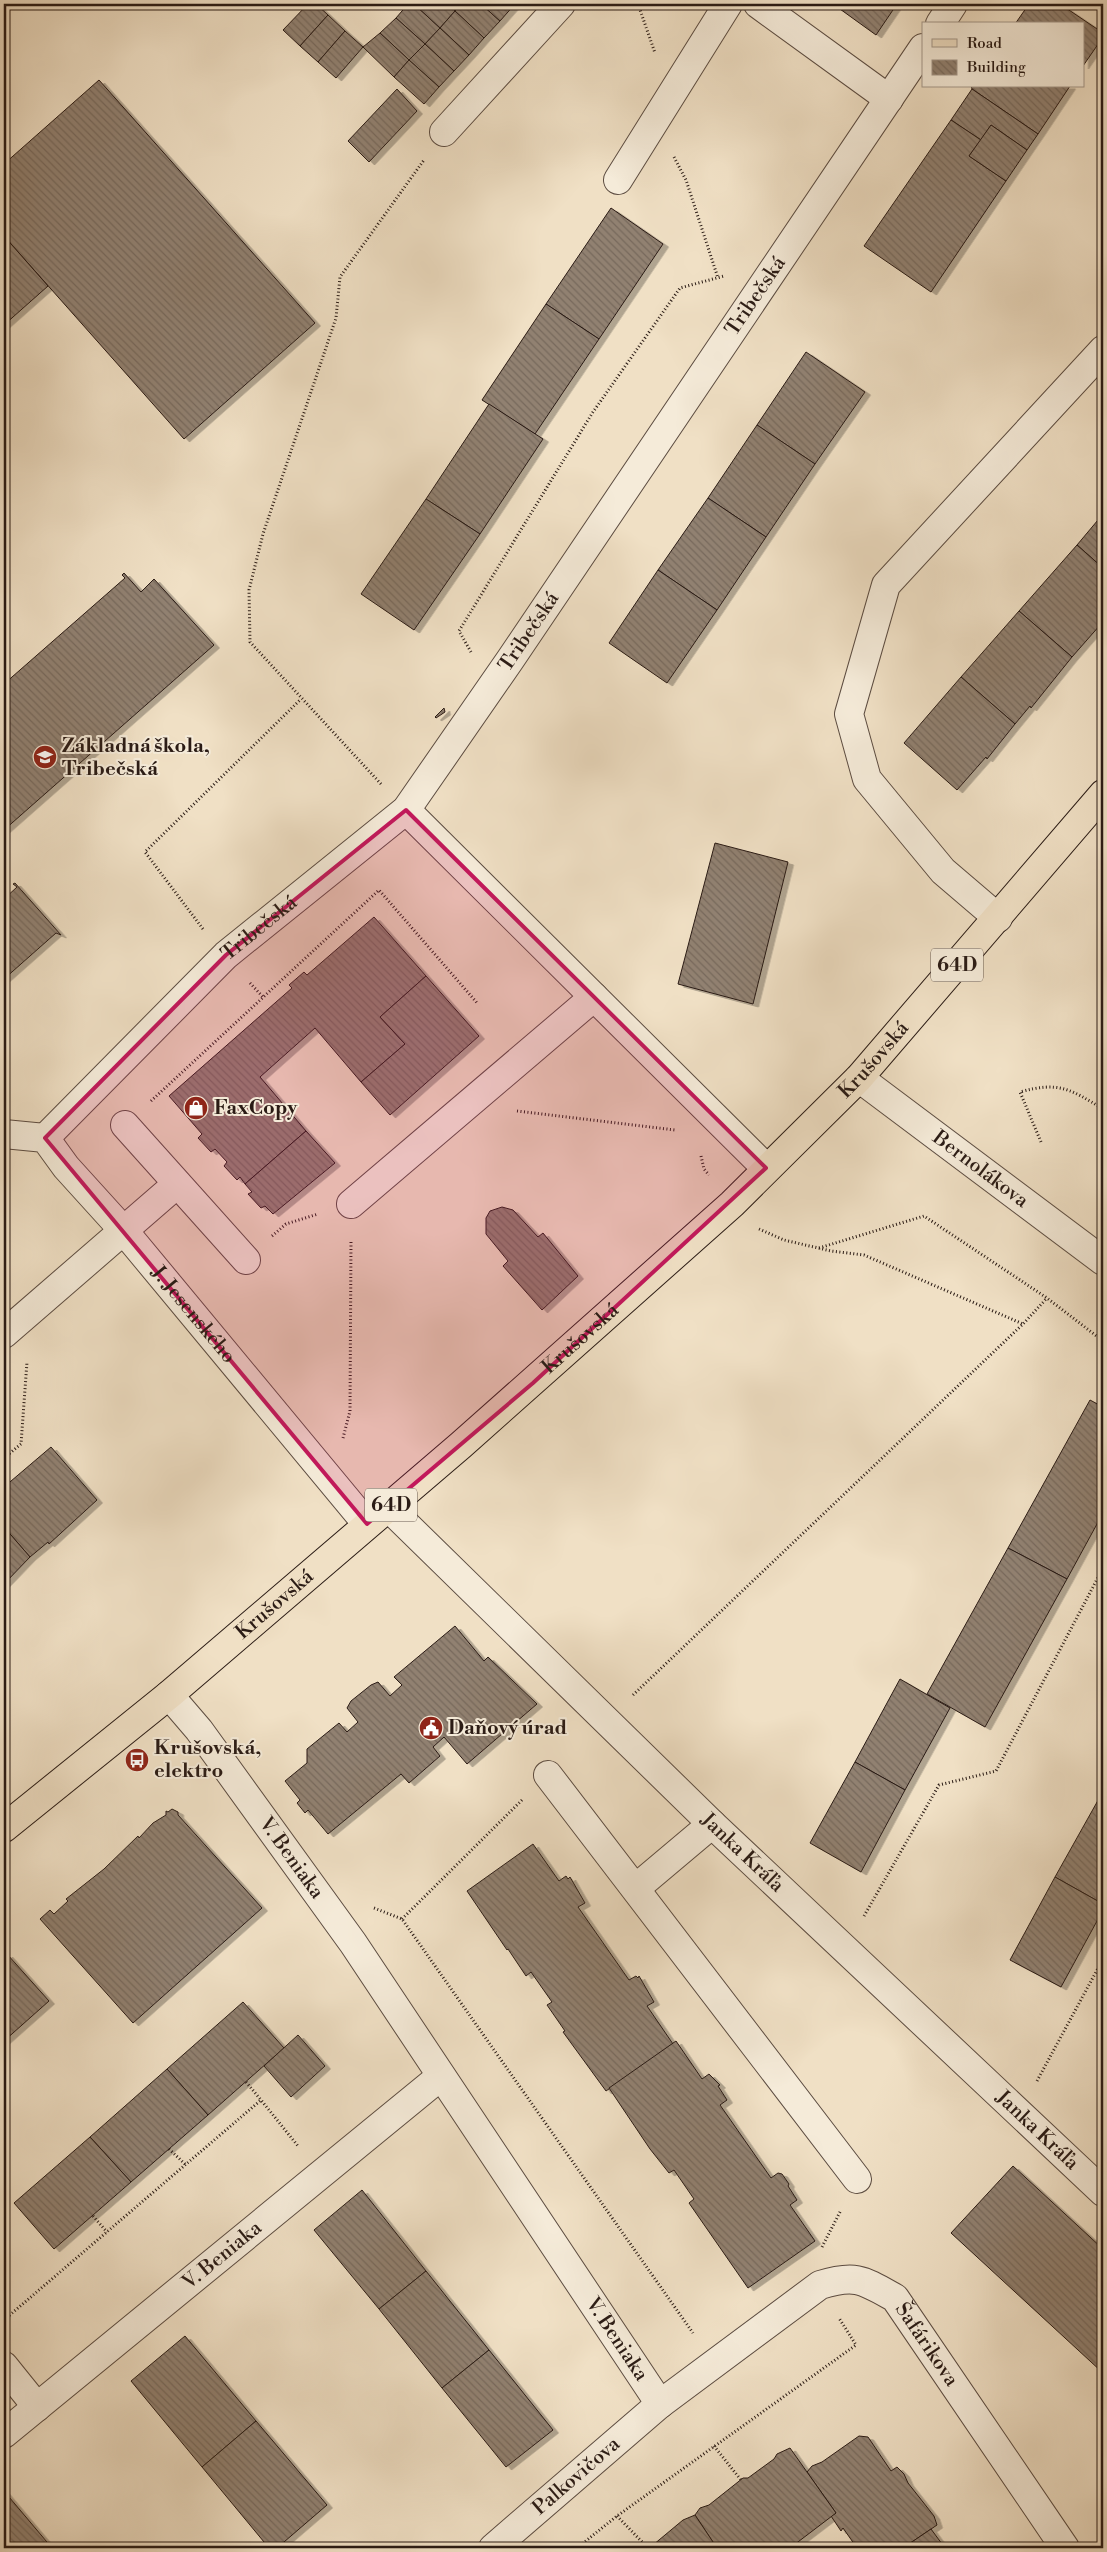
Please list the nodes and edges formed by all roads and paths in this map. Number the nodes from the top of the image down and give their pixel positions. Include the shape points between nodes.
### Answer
1 (561, 4) edge
2 (728, 4) edge
3 (758, 4) edge
4 (953, 4) edge
5 (941, 22) edge
6 (922, 50) edge
7 (889, 99) junction
8 (655, 121) junction
9 (444, 132) joint
10 (618, 180) dead end
11 (729, 274) dead end
12 (718, 278) junction
13 (1103, 350) edge
14 (472, 654) dead end
15 (301, 699) junction
16 (1103, 794) edge
17 (406, 810) junction
18 (998, 918) junction
19 (203, 929) dead end
20 (241, 987) dead end
21 (263, 997) junction
22 (594, 997) junction
23 (478, 1004) dead end
24 (859, 1078) junction
25 (467, 1105) junction
26 (1103, 1109) edge
27 (125, 1125) joint
28 (682, 1131) dead end
29 (4, 1134) edge
30 (45, 1138) junction
31 (1041, 1142) dead end
32 (701, 1154) dead end
33 (704, 1168) dead end
34 (766, 1168) junction
35 (177, 1184) junction
36 (351, 1204) joint
37 (124, 1231) junction
38 (762, 1231) dead end
39 (818, 1248) junction
40 (246, 1260) dead end
41 (1103, 1261) edge
42 (1047, 1298) junction
43 (1023, 1324) junction
44 (4, 1334) edge
45 (1103, 1341) edge
46 (28, 1355) dead end
47 (340, 1447) dead end
48 (4, 1458) edge
49 (388, 1507) junction
50 (368, 1524) junction
51 (1103, 1568) edge
52 (170, 1695) junction
53 (606, 1721) junction
54 (548, 1775) joint
55 (712, 1824) junction
56 (4, 1828) edge
57 (636, 1888) junction
58 (369, 1906) dead end
59 (863, 1918) dead end
60 (402, 1919) junction
61 (1103, 1959) edge
62 (441, 2076) junction
63 (1037, 2081) dead end
64 (246, 2082) dead end
65 (261, 2100) junction
66 (170, 2149) dead end
67 (186, 2165) junction
68 (321, 2174) junction
69 (856, 2179) joint
70 (1103, 2192) edge
71 (93, 2216) dead end
72 (107, 2232) junction
73 (822, 2248) dead end
74 (4, 2320) edge
75 (696, 2338) dead end
76 (856, 2345) dead end
77 (4, 2366) edge
78 (660, 2404) junction
79 (37, 2407) junction
80 (4, 2434) edge
81 (714, 2446) junction
82 (741, 2480) dead end
83 (617, 2516) junction
84 (646, 2546) dead end
85 (493, 2548) edge
86 (577, 2548) edge
87 (1065, 2548) edge

1 - 9 street
2 - 8 street
3 - 7 street
4 - 5 street
6 - 7 street, Tribečská
7 - 17 street, Tribečská
8 - 10 street
8 - 12 path via 686,180
9 - 15 path via 340,277 336,318 262,534 249,590 250,642
11 - 12 path
12 - 14 path via 680,288 593,412 459,631
13 - 18 street via 886,585 849,714 867,778 943,871
15 - 17 path
15 - 19 path via 145,852
16 - 18 main road, Krušovská / 64D
17 - 22 street
17 - 30 street, Tribečská via 226,955
18 - 24 main road, Krušovská / 64D
20 - 21 path via 248,980
21 - 23 path via 378,890
21 - 27 path
22 - 25 street
22 - 34 street
24 - 34 main road, Krušovská / 64D
24 - 41 street, Bernolákova
25 - 28 path
25 - 36 street
26 - 31 path via 1072,1090 1044,1086 1020,1092
27 - 35 street
29 - 30 street
30 - 37 street, J. Jesenského via 66,1167
32 - 33 path
34 - 49 main road, Krušovská / 64D via 732,1204 533,1383
35 - 37 street
35 - 40 street
36 - 47 path via 350,1411
37 - 44 street
37 - 50 street, J. Jesenského
38 - 39 path
39 - 42 path via 924,1216
39 - 43 path via 864,1255
42 - 43 path
42 - 45 path
43 - 53 path
46 - 48 path via 21,1444
49 - 50 main road, Krušovská / 64D
49 - 53 street, Janka Kráľa
50 - 52 main road, Krušovská / 64D
51 - 59 path via 996,1771 939,1785
52 - 56 main road, Krušovská / 64D
52 - 62 street, V. Beniaka via 199,1730 353,1943
53 - 55 street, Janka Kráľa
54 - 57 street
54 - 60 path
55 - 57 street
55 - 70 street, Janka Kráľa
57 - 69 street
58 - 60 path
60 - 75 path
61 - 63 path
62 - 68 street, V. Beniaka
62 - 78 street, V. Beniaka
64 - 65 path
65 - 67 path
65 - 68 path
66 - 67 path
67 - 72 path
68 - 79 street, V. Beniaka
69 - 73 path
71 - 72 path
72 - 74 path
76 - 81 path
77 - 79 street
78 - 85 street, Palkovičova
78 - 87 street, Šafárikova via 820,2285 844,2278 868,2283 895,2298
79 - 80 street, V. Beniaka
81 - 82 path
81 - 83 path
83 - 84 path
83 - 86 path

